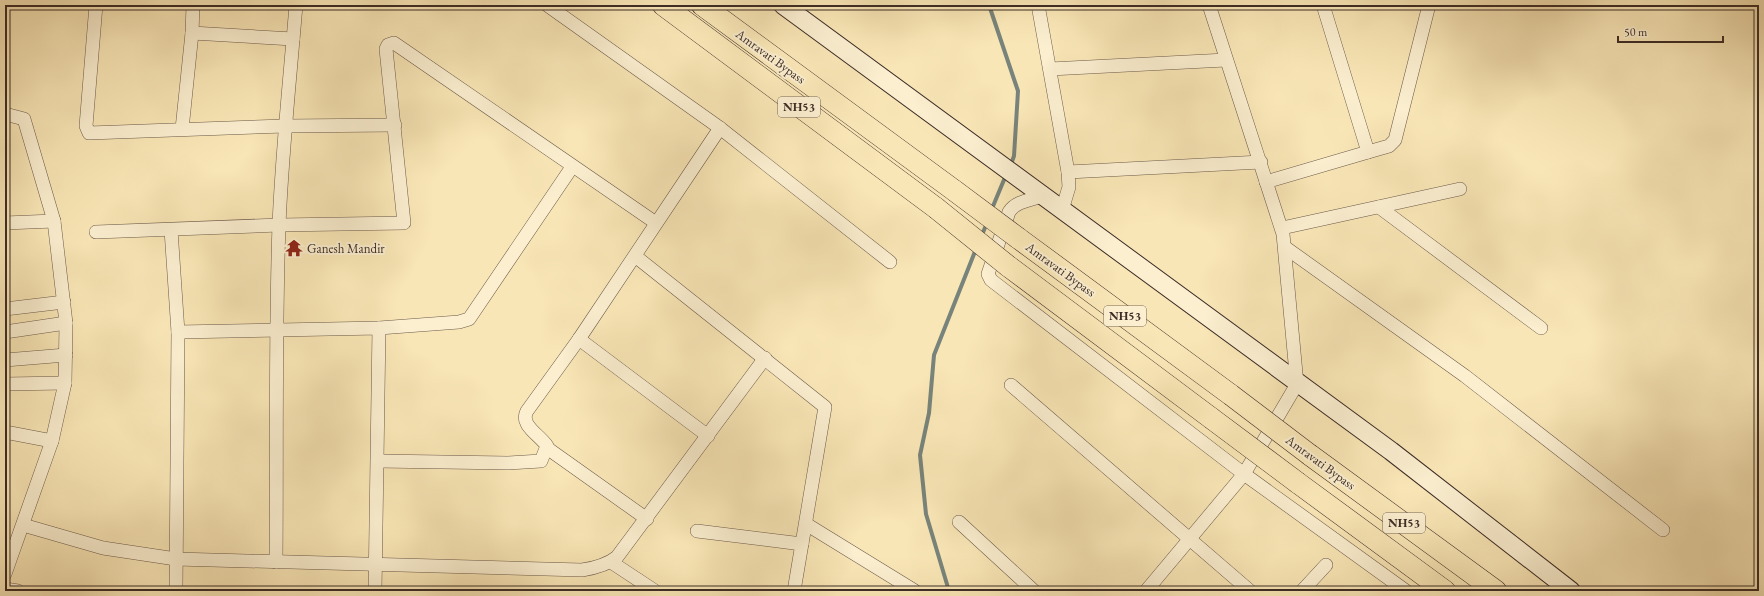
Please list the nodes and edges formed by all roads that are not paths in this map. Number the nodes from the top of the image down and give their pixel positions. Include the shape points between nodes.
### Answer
1 (96, 5) edge
2 (193, 5) edge
3 (296, 5) edge
4 (547, 5) edge
5 (662, 5) edge
6 (702, 5) edge
7 (783, 5) edge
8 (1038, 5) edge
9 (1209, 5) edge
10 (1323, 5) edge
11 (1429, 5) edge
12 (689, 25) junction
13 (192, 34) junction
14 (293, 38) junction
15 (1226, 60) junction
16 (1050, 69) junction
17 (5, 114) edge
18 (395, 125) junction
19 (285, 126) junction
20 (720, 128) junction
21 (182, 129) junction
22 (1368, 152) junction
23 (1260, 162) junction
24 (572, 167) junction
25 (1068, 172) junction
26 (1266, 182) junction
27 (1460, 189) dead end
28 (1042, 196) junction
29 (1379, 207) junction
30 (1062, 210) junction
31 (54, 221) junction
32 (5, 223) edge
33 (656, 223) junction
34 (279, 225) junction
35 (1282, 228) junction
36 (171, 230) junction
37 (96, 232) dead end
38 (1286, 248) junction
39 (635, 256) junction
40 (890, 262) dead end
41 (64, 302) junction
42 (5, 309) edge
43 (66, 323) junction
44 (379, 328) junction
45 (1541, 328) dead end
46 (277, 330) junction
47 (5, 332) edge
48 (178, 332) junction
49 (579, 339) junction
50 (66, 355) junction
51 (765, 358) junction
52 (5, 360) edge
53 (65, 383) junction
54 (5, 384) edge
55 (1297, 384) junction
56 (1011, 385) dead end
57 (5, 432) edge
58 (708, 436) junction
59 (52, 441) junction
60 (547, 448) junction
61 (378, 461) junction
62 (1244, 474) junction
63 (647, 519) junction
64 (959, 522) dead end
65 (806, 524) junction
66 (23, 525) junction
67 (1663, 530) dead end
68 (697, 531) dead end
69 (1190, 539) junction
70 (802, 544) junction
71 (176, 559) junction
72 (276, 562) junction
73 (611, 562) junction
74 (1326, 565) dead end
75 (375, 566) junction
76 (5, 574) edge
77 (5, 589) edge
78 (18, 591) edge
79 (176, 591) edge
80 (375, 591) edge
81 (655, 591) edge
82 (794, 591) edge
83 (915, 591) edge
84 (1034, 591) edge
85 (1146, 591) edge
86 (1250, 591) edge
87 (1302, 591) edge
88 (1406, 591) edge
89 (1445, 591) edge
90 (1496, 591) edge
91 (1572, 591) edge

1 - 21 street via 87,130 92,133
2 - 13 street
3 - 14 street
4 - 20 street
5 - 12 highway, Amravati Bypass / NH53
6 - 12 highway
6 - 90 highway, Amravati Bypass / NH53, bridge
7 - 28 main road
8 - 16 street
9 - 15 street
10 - 22 street
11 - 22 street via 1395,140 1389,146
12 - 89 highway, Amravati Bypass / NH53, bridge
13 - 14 street
13 - 21 street
14 - 19 street
15 - 16 street
15 - 23 street
16 - 25 street
17 - 31 street via 24,119
18 - 19 street
18 - 24 street via 386,49 394,43
18 - 34 street via 405,222
19 - 21 street
19 - 34 street
20 - 33 street
20 - 40 street
22 - 26 street
23 - 25 street
23 - 26 street
24 - 33 street
24 - 44 street via 468,319 459,322
25 - 30 street via 1069,187
26 - 35 street
27 - 29 street
28 - 30 main road
28 - 62 street via 1017,204 1009,212 988,274 991,280
29 - 35 street
29 - 45 street
30 - 55 main road
31 - 32 street
31 - 41 street
33 - 39 street
34 - 36 street
34 - 46 street
35 - 38 street
36 - 37 street
36 - 48 street
38 - 55 street
38 - 67 street via 1465,376
39 - 49 street
39 - 51 street
41 - 42 street
41 - 43 street
43 - 47 street
43 - 50 street
44 - 46 street
44 - 61 street
46 - 48 street
46 - 72 street
48 - 71 street
49 - 58 street
49 - 60 street via 525,415 526,423
50 - 52 street
50 - 53 street
51 - 58 street
51 - 65 street via 825,407
53 - 54 street
53 - 59 street
55 - 62 street
55 - 91 main road via 1391,451
56 - 69 street
57 - 59 street
58 - 63 street
59 - 66 street
60 - 61 street via 538,462
60 - 63 street
61 - 75 street
62 - 69 street
62 - 88 street
63 - 73 street
64 - 84 street
65 - 70 street
65 - 83 street
66 - 71 street via 103,548
66 - 76 street
68 - 70 street
69 - 85 street
69 - 86 street
70 - 82 street
71 - 72 street
71 - 79 street
72 - 75 street
73 - 75 street via 582,570
73 - 81 street
74 - 87 street
75 - 80 street
77 - 78 street

